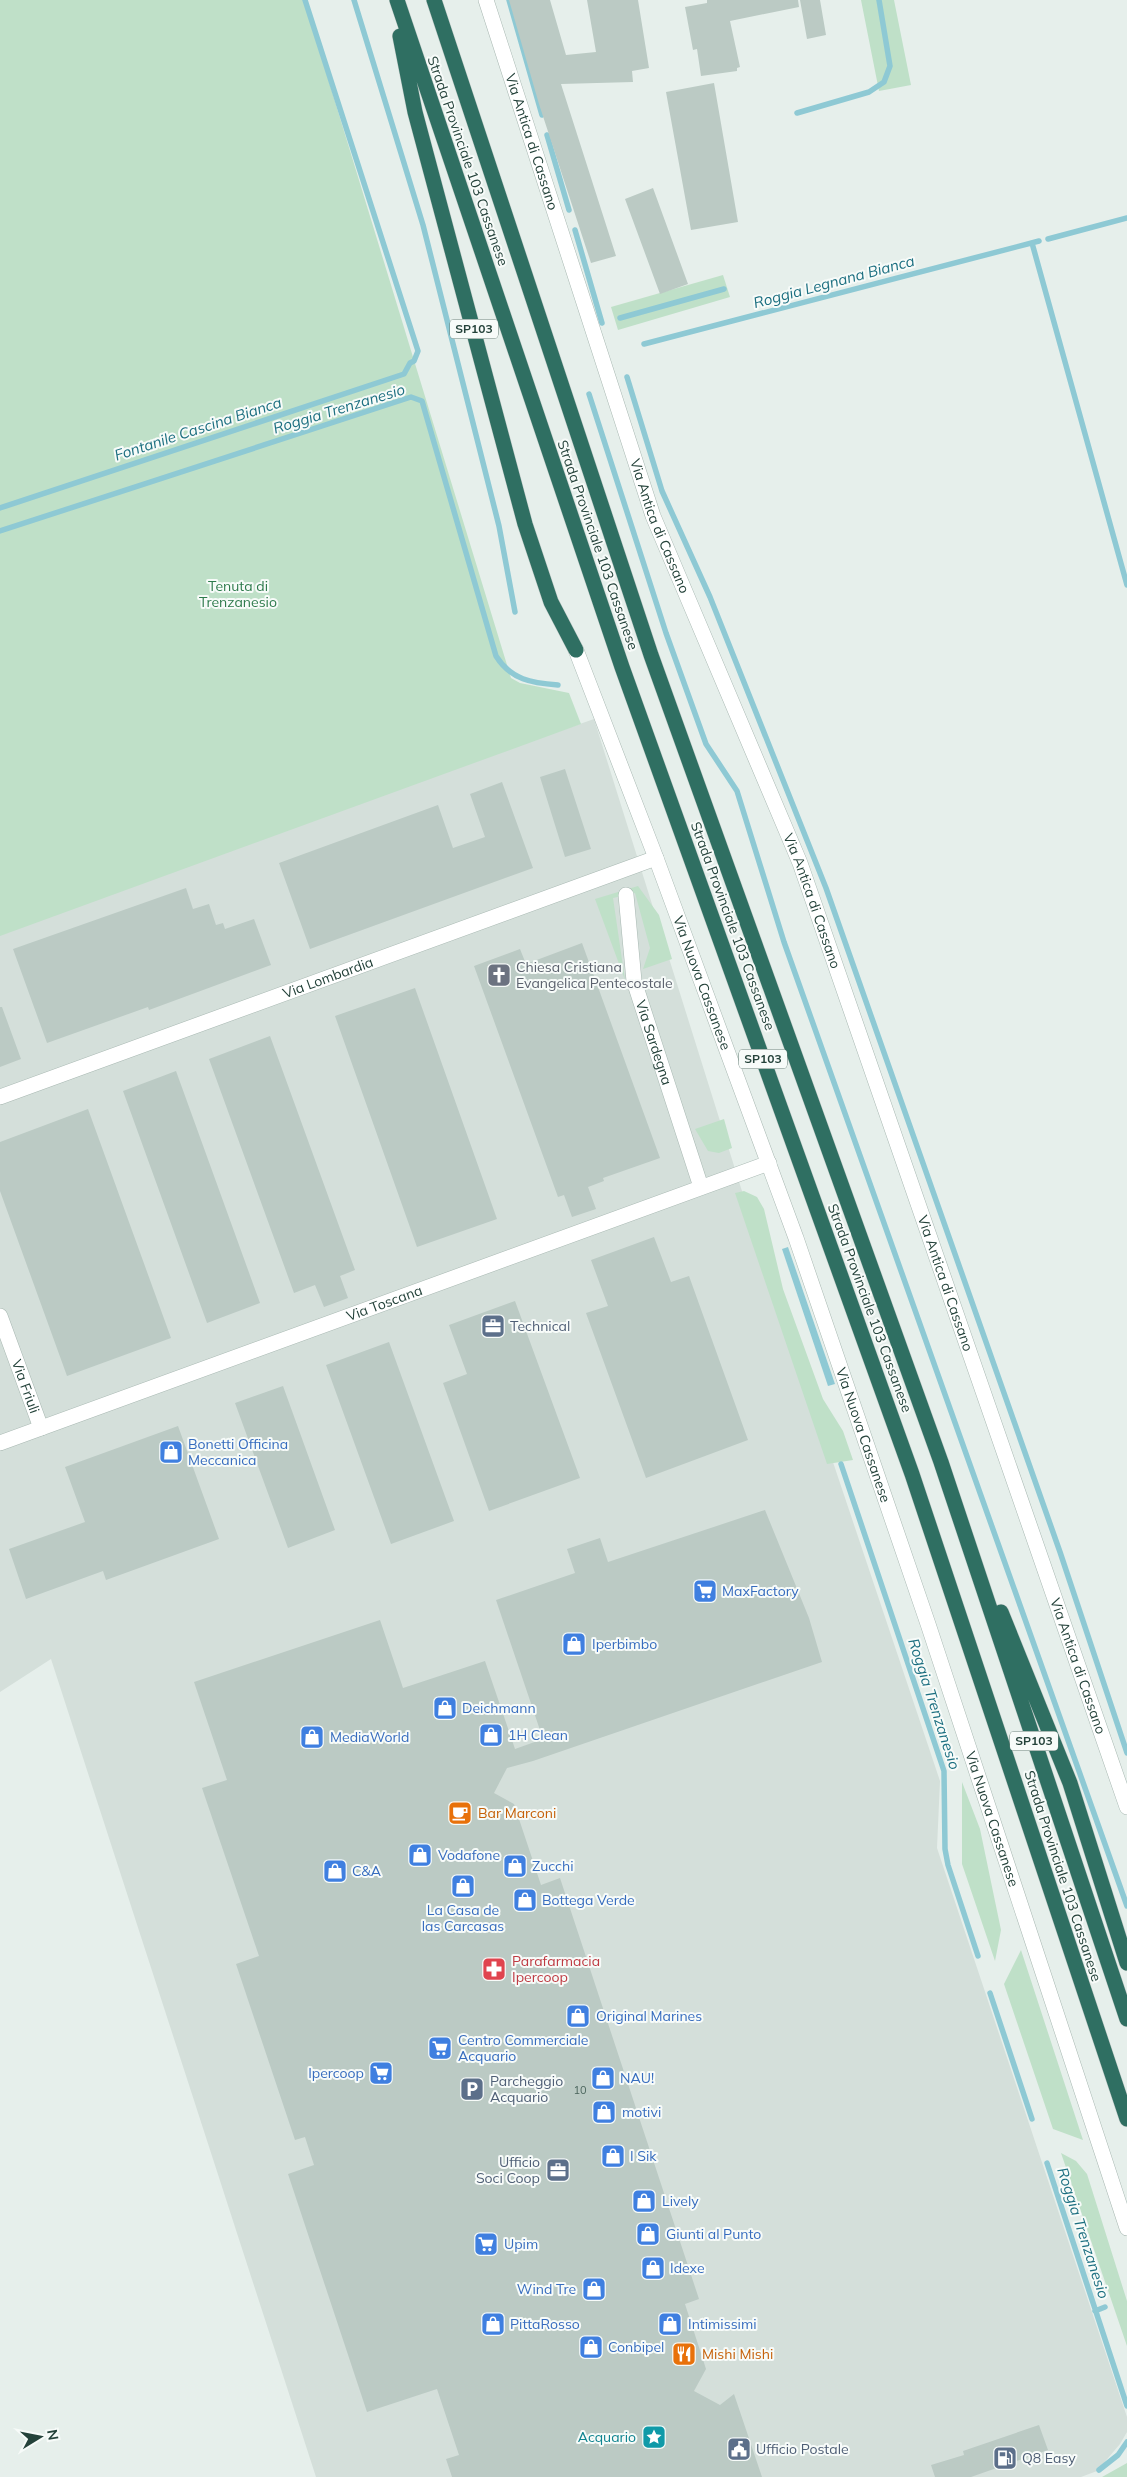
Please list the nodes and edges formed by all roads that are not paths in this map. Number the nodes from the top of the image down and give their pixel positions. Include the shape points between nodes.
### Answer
1 (395, 0) edge
2 (434, 0) edge
3 (486, 0) edge
4 (576, 650) joint
5 (656, 858) junction
6 (626, 895) dead end
7 (0, 1097) edge
8 (769, 1163) junction
9 (701, 1187) junction
10 (0, 1316) edge
11 (41, 1428) junction
12 (0, 1443) edge
13 (941, 1462) junction
14 (1127, 1807) edge
15 (1127, 1963) edge
16 (1127, 2019) edge
17 (1127, 2119) edge
18 (1127, 2228) edge

1 - 4 highway, SP103 via 415,112 525,524 551,602
1 - 17 highway, Strada Provinciale 103 Cassanese / SP103 via 622,667 912,1474
2 - 13 highway, Strada Provinciale 103 Cassanese / SP103 via 651,655
3 - 14 street, Via Antica di Cassano via 654,516 800,863
4 - 5 street, Via Nuova Cassanese / SP103
5 - 7 street, Via Lombardia
5 - 8 street, Via Nuova Cassanese / SP103
6 - 9 street, Via Sardegna via 634,981
8 - 9 street, Via Toscana
8 - 18 street, Via Nuova Cassanese / SP103 via 925,1614
9 - 11 street, Via Toscana
10 - 11 street, Via Friuli
11 - 12 street, Via Toscana
13 - 15 highway, SP103 via 1070,1783
13 - 16 highway, Strada Provinciale 103 Cassanese / SP103

